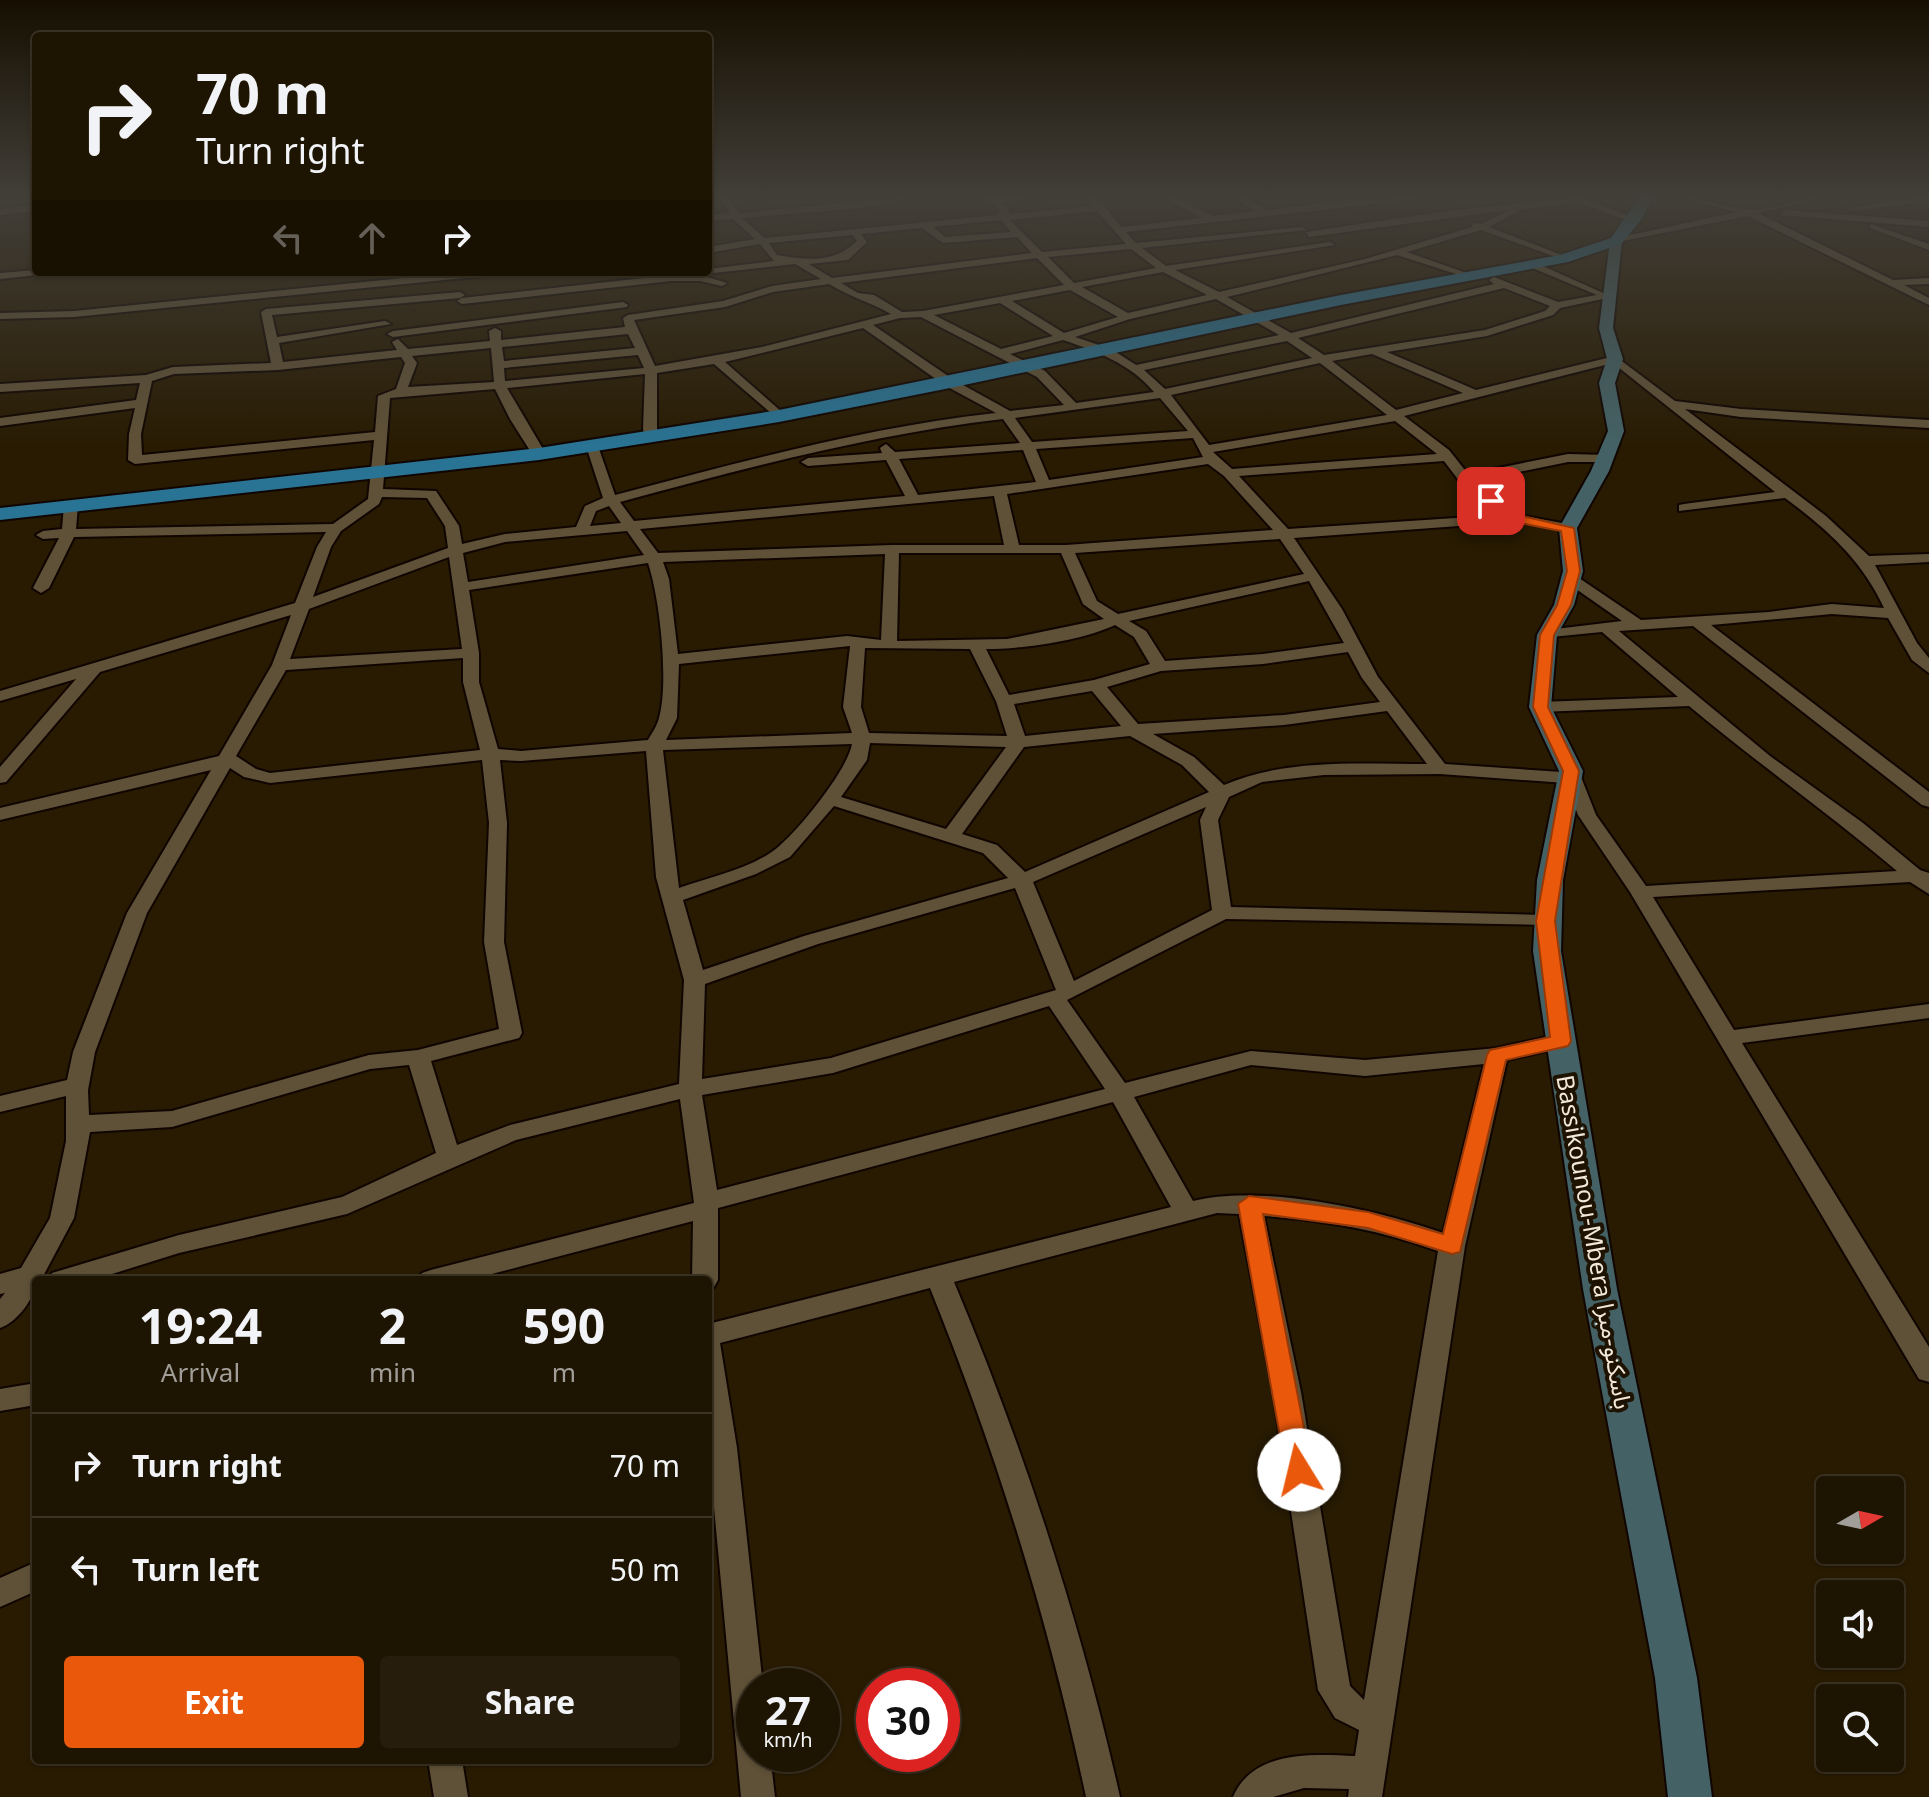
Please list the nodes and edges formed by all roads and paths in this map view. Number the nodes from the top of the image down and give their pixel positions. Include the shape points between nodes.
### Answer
1 (332, 280) edge
2 (409, 280) edge
3 (459, 280) edge
4 (608, 280) edge
5 (673, 280) edge
6 (708, 280) edge
7 (718, 280) edge
8 (834, 280) joint
9 (1065, 280) edge
10 (1100, 280) edge
11 (1185, 280) edge
12 (1285, 280) edge
13 (1449, 280) edge
14 (1491, 280) edge
15 (1585, 280) edge
16 (1612, 280) edge
17 (1886, 280) edge
18 (1929, 281) edge
19 (722, 283) junction
20 (1892, 283) junction
21 (614, 284) junction
22 (1505, 284) junction
23 (1070, 285) junction
24 (330, 289) junction
25 (1216, 296) junction
26 (742, 297) junction
27 (1607, 297) junction
28 (461, 298) junction
29 (1000, 298) junction
30 (365, 302) junction
31 (1929, 302) edge
32 (623, 305) junction
33 (1557, 305) junction
34 (923, 314) junction
35 (900, 315) junction
36 (0, 316) edge
37 (1126, 317) junction
38 (1259, 317) junction
39 (484, 321) junction
40 (630, 324) junction
41 (864, 324) junction
42 (389, 329) junction
43 (1062, 336) junction
44 (1287, 338) junction
45 (272, 341) junction
46 (495, 342) junction
47 (403, 351) junction
48 (640, 351) junction
49 (1107, 351) junction
50 (1374, 351) junction
51 (1002, 352) junction
52 (1322, 359) junction
53 (1615, 359) junction
54 (716, 360) junction
55 (500, 365) junction
56 (278, 366) junction
57 (1030, 367) junction
58 (1136, 368) junction
59 (651, 370) junction
60 (147, 379) junction
61 (950, 383) junction
62 (500, 386) junction
63 (0, 388) edge
64 (401, 391) junction
65 (1471, 392) junction
66 (1166, 393) junction
67 (143, 403) junction
68 (1676, 404) junction
69 (1072, 406) junction
70 (1004, 412) junction
71 (779, 416) junction
72 (1396, 417) junction
73 (0, 422) edge
74 (1929, 424) edge
75 (1197, 434) junction
76 (378, 436) junction
77 (876, 436) junction
78 (651, 437) junction
79 (592, 446) junction
80 (1027, 447) junction
81 (539, 454) junction
82 (1207, 455) junction
83 (891, 456) junction
84 (1447, 457) junction
85 (1605, 458) junction
86 (740, 466) junction
87 (381, 473) junction
88 (1229, 473) junction
89 (1465, 479) junction
90 (1044, 484) junction
91 (1000, 491) junction
92 (376, 493) junction
93 (1788, 494) junction
94 (912, 497) junction
95 (610, 500) junction
96 (71, 505) junction
97 (1684, 508) dead end
98 (0, 514) edge
99 (1514, 518) junction
100 (631, 525) junction
101 (336, 528) junction
102 (1568, 528) junction
103 (582, 529) junction
104 (69, 533) junction
105 (1284, 534) junction
106 (43, 535) dead end
107 (892, 549) junction
108 (1066, 549) junction
109 (456, 550) junction
110 (1013, 551) junction
111 (654, 558) junction
112 (1929, 558) edge
113 (1865, 561) junction
114 (1313, 576) junction
115 (1571, 579) junction
116 (462, 587) junction
117 (41, 588) dead end
118 (301, 608) junction
119 (1895, 614) junction
120 (1116, 619) junction
121 (1697, 622) junction
122 (1639, 626) junction
123 (1605, 627) junction
124 (1547, 635) junction
125 (858, 642) junction
126 (889, 646) junction
127 (976, 646) junction
128 (1354, 646) junction
129 (471, 653) junction
130 (671, 660) junction
131 (280, 665) junction
132 (1160, 666) junction
133 (1929, 668) edge
134 (93, 670) junction
135 (1096, 685) junction
136 (0, 696) edge
137 (1004, 701) junction
138 (1694, 701) junction
139 (1390, 706) junction
140 (1540, 707) junction
141 (1133, 730) junction
142 (862, 738) junction
143 (1018, 742) junction
144 (654, 747) junction
145 (490, 754) junction
146 (228, 759) junction
147 (1440, 769) junction
148 (1570, 775) junction
149 (0, 778) edge
150 (1221, 793) junction
151 (830, 799) junction
152 (1929, 801) edge
153 (0, 814) edge
154 (950, 837) junction
155 (1022, 880) junction
156 (1925, 880) edge
157 (1640, 892) junction
158 (673, 897) junction
159 (1222, 913) junction
160 (1546, 921) junction
161 (695, 980) junction
162 (1061, 995) junction
163 (1929, 1011) edge
164 (1725, 1038) junction
165 (1560, 1041) junction
166 (1497, 1055) junction
167 (418, 1057) junction
168 (78, 1085) junction
169 (690, 1089) junction
170 (1121, 1095) junction
171 (0, 1104) edge
172 (78, 1124) junction
173 (449, 1157) junction
174 (1249, 1204) junction
175 (706, 1206) junction
176 (1185, 1209) junction
177 (1452, 1246) junction
178 (938, 1275) junction
179 (74, 1276) edge
180 (446, 1276) edge
181 (705, 1276) edge
182 (22, 1284) edge
183 (0, 1318) edge
184 (712, 1334) edge
185 (1929, 1371) edge
186 (712, 1373) edge
187 (32, 1395) edge
188 (0, 1400) edge
189 (32, 1578) edge
190 (0, 1593) edge
191 (1378, 1717) junction
192 (446, 1764) edge
193 (1367, 1785) edge
194 (451, 1797) edge
195 (758, 1797) edge
196 (1103, 1797) edge
197 (1250, 1797) edge
198 (1690, 1797) edge

1 - 24 street
2 - 24 street
3 - 28 street
4 - 21 street
5 - 21 street
6 - 19 street
7 - 19 street
8 - 26 street
8 - 35 street
9 - 23 street
10 - 23 street
11 - 25 street
12 - 25 street
13 - 38 main road
14 - 22 street
15 - 27 street
16 - 27 street
17 - 20 street
18 - 20 street
19 - 26 street
20 - 31 street
21 - 28 street
21 - 32 street
22 - 33 street
22 - 44 street
23 - 29 street
23 - 37 street
24 - 36 street via 74,314
25 - 37 street
25 - 38 street
26 - 40 street
27 - 33 street
27 - 53 street via 1606,328
28 - 30 street
28 - 39 street
29 - 34 street
29 - 43 street
30 - 42 street
30 - 45 street via 266,312
32 - 39 street
32 - 40 street
33 - 50 street via 1549,313 1487,333
34 - 35 street
34 - 51 street
35 - 41 street
37 - 43 street
38 - 44 street
38 - 49 main road
39 - 42 street
39 - 46 street via 494,328
40 - 46 street
40 - 48 street
41 - 54 street
41 - 61 street
42 - 45 street
42 - 47 street
43 - 49 street
43 - 51 street
44 - 52 street
44 - 58 street
45 - 56 street
46 - 47 street
46 - 55 street
47 - 56 street
47 - 64 street via 411,363
48 - 55 street
48 - 59 street
49 - 57 main road
49 - 58 street
50 - 52 street
50 - 65 street
51 - 57 street
52 - 66 street
52 - 72 street
53 - 65 street
53 - 68 street
53 - 85 street via 1607,383 1616,431
54 - 59 street
54 - 71 street
55 - 62 street
56 - 60 street via 173,371
57 - 61 main road
57 - 69 street
58 - 66 street
59 - 62 street
59 - 78 street
60 - 63 street
60 - 67 street
61 - 70 street
61 - 71 main road
62 - 64 street
62 - 81 street
64 - 76 street via 384,396
65 - 72 street
66 - 69 street
66 - 75 street
67 - 73 street
67 - 76 street via 135,460
68 - 74 street
68 - 93 street
69 - 70 street
70 - 77 street
70 - 80 street
71 - 78 main road
72 - 82 street
72 - 84 street
75 - 80 street
75 - 82 street
76 - 87 street
77 - 83 street
77 - 86 street
78 - 79 main road
79 - 81 main road
79 - 95 street
80 - 83 street
80 - 90 street
81 - 87 main road
82 - 88 street
82 - 90 street
83 - 86 street
83 - 94 street
84 - 88 street
84 - 89 street
85 - 89 street via 1568,458
85 - 102 street
86 - 95 street
87 - 92 street
87 - 96 main road
88 - 105 street
89 - 99 street
90 - 91 street
91 - 94 street
91 - 110 street
92 - 101 street via 374,501
92 - 109 street via 431,494 452,526
93 - 97 street
93 - 113 street via 1824,519
94 - 100 street
95 - 100 street
95 - 103 street via 590,509
96 - 98 main road
96 - 104 street
99 - 102 street
99 - 105 street
100 - 103 street
100 - 111 street
101 - 104 street
101 - 118 street
102 - 115 street
103 - 109 street
104 - 106 street
104 - 117 street
105 - 108 street
105 - 114 street
107 - 110 street
107 - 111 street
107 - 126 street
108 - 110 street
108 - 120 street via 1091,604
109 - 116 street
109 - 118 street
111 - 116 street
111 - 130 street
112 - 113 street
113 - 119 street
114 - 120 street
114 - 128 street
115 - 122 street
115 - 124 street
116 - 129 street
118 - 131 street
118 - 134 street
119 - 121 street via 1832,609
119 - 133 street via 1912,653
120 - 127 street via 1098,627
120 - 132 street via 1140,634
121 - 122 street
121 - 152 street
122 - 123 street
123 - 124 street
123 - 138 street
124 - 140 street
125 - 126 street
125 - 130 street
125 - 142 street via 852,707
126 - 127 street
127 - 137 street
128 - 132 street
128 - 139 street
129 - 131 street
129 - 145 street via 471,682
130 - 144 street via 668,718
131 - 146 street
132 - 135 street
134 - 136 street
134 - 149 street
135 - 137 street
135 - 141 street
137 - 143 street
138 - 140 street
138 - 156 street
139 - 141 street via 1284,720
139 - 147 street
140 - 148 street
141 - 143 street
141 - 150 street via 1188,761
142 - 143 street
142 - 144 street
142 - 151 street via 858,760
143 - 154 street
144 - 145 street
144 - 158 street via 666,877
145 - 146 street via 270,778
145 - 167 street via 498,823 494,942 511,1033
146 - 153 street via 173,776 61,794
146 - 168 street via 137,913 84,1052
147 - 148 street
147 - 150 street via 1324,770 1258,777
148 - 157 street via 1587,815
148 - 160 street, Bassikounou-Mbera باسكنو-مبرا
150 - 155 street
150 - 159 street via 1209,820
151 - 154 street
151 - 158 street via 783,853
154 - 155 street via 990,849
155 - 161 street via 811,940
155 - 162 street
156 - 157 street
157 - 164 street
158 - 161 street
159 - 160 street
159 - 162 street
160 - 165 street, Bassikounou-Mbera باسكنو-مبرا
161 - 169 street
162 - 169 street via 833,1065
162 - 170 street
163 - 164 street
164 - 185 street
165 - 166 street
165 - 198 street, Bassikounou-Mbera باسكنو-مبرا via 1600,1289 1676,1678
166 - 170 street via 1365,1068 1251,1058
166 - 177 street
167 - 172 street via 369,1062 172,1119
167 - 173 street
168 - 171 street
168 - 172 street
169 - 173 street via 510,1133
169 - 175 street
170 - 175 street
170 - 176 street
172 - 182 street via 62,1218
173 - 179 street via 347,1205 179,1244
174 - 176 street
174 - 177 street via 1368,1220
174 - 191 street via 1287,1392 1334,1690 1356,1714
175 - 180 street
175 - 181 street
176 - 178 street
177 - 191 street
178 - 184 street
178 - 196 street via 1020,1487 1059,1617
182 - 183 street
186 - 195 street
187 - 188 street
189 - 190 street
191 - 193 street
192 - 194 street
193 - 197 street via 1282,1775

